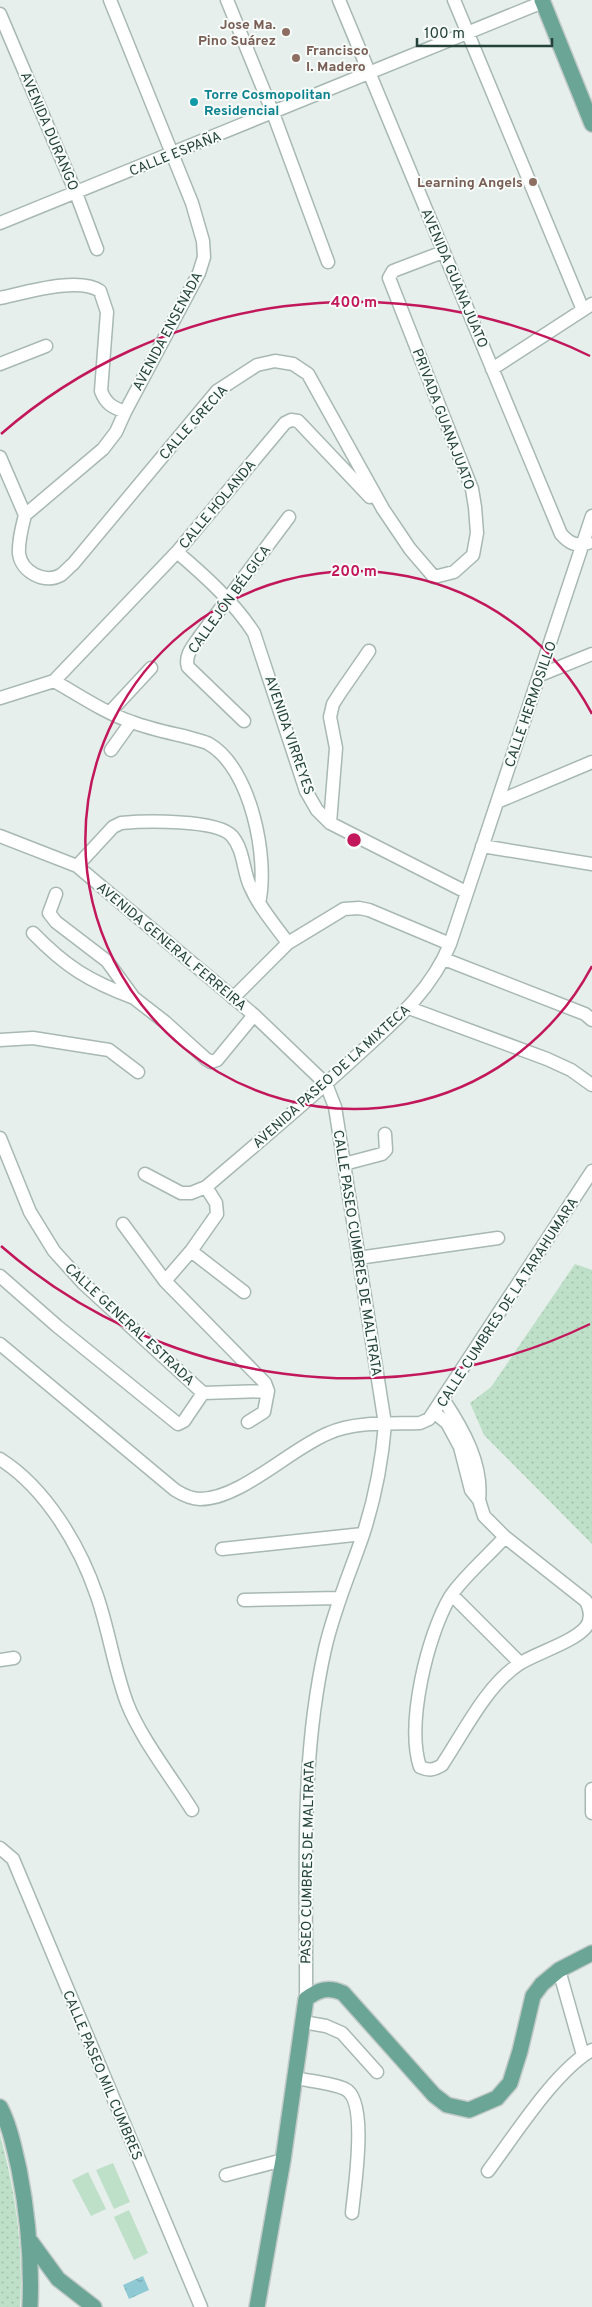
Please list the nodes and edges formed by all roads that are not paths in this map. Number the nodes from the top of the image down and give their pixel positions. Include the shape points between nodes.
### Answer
1 (110, 0) edge
2 (226, 0) edge
3 (338, 0) edge
4 (454, 0) edge
5 (543, 1) edge
6 (0, 14) edge
7 (468, 33) junction
8 (369, 74) junction
9 (273, 113) junction
10 (592, 124) edge
11 (173, 154) junction
12 (76, 193) junction
13 (0, 223) edge
14 (97, 249) dead end
15 (444, 252) junction
16 (328, 262) dead end
17 (0, 298) edge
18 (587, 307) edge
19 (46, 346) dead end
20 (0, 364) edge
21 (492, 369) junction
22 (124, 412) junction
23 (2, 465) edge
24 (383, 509) junction
25 (25, 515) junction
26 (592, 516) edge
27 (289, 517) dead end
28 (587, 543) edge
29 (177, 552) junction
30 (227, 600) junction
31 (369, 651) dead end
32 (592, 654) edge
33 (151, 668) dead end
34 (540, 676) junction
35 (54, 682) junction
36 (0, 698) edge
37 (111, 711) junction
38 (131, 722) junction
39 (244, 722) dead end
40 (111, 750) dead end
41 (592, 762) edge
42 (497, 802) junction
43 (330, 823) junction
44 (0, 836) edge
45 (482, 846) junction
46 (592, 864) edge
47 (77, 866) junction
48 (466, 892) junction
49 (56, 894) dead end
50 (259, 903) junction
51 (33, 933) dead end
52 (288, 943) junction
53 (450, 944) junction
54 (444, 959) junction
55 (134, 998) junction
56 (233, 998) junction
57 (409, 1008) junction
58 (590, 1014) edge
59 (254, 1015) junction
60 (0, 1040) edge
61 (138, 1072) dead end
62 (587, 1081) edge
63 (326, 1084) junction
64 (385, 1134) dead end
65 (0, 1138) edge
66 (344, 1164) junction
67 (592, 1171) edge
68 (145, 1174) dead end
69 (206, 1187) junction
70 (123, 1224) dead end
71 (498, 1238) dead end
72 (191, 1251) junction
73 (358, 1258) junction
74 (0, 1276) edge
75 (165, 1281) junction
76 (244, 1292) dead end
77 (0, 1344) edge
78 (268, 1389) junction
79 (203, 1393) junction
80 (443, 1399) junction
81 (435, 1413) junction
82 (248, 1422) dead end
83 (385, 1424) junction
84 (0, 1459) edge
85 (478, 1500) junction
86 (363, 1534) junction
87 (504, 1537) junction
88 (222, 1549) dead end
89 (452, 1595) junction
90 (338, 1598) junction
91 (244, 1600) dead end
92 (14, 1658) dead end
93 (0, 1660) edge
94 (520, 1663) junction
95 (592, 1789) edge
96 (192, 1810) dead end
97 (592, 1813) edge
98 (0, 1848) edge
99 (592, 1953) edge
100 (559, 1970) junction
101 (306, 1999) junction
102 (303, 2022) junction
103 (588, 2053) edge
104 (377, 2072) dead end
105 (295, 2078) junction
106 (0, 2107) edge
107 (283, 2160) junction
108 (488, 2171) dead end
109 (226, 2175) dead end
110 (352, 2213) dead end
111 (30, 2241) junction
112 (30, 2307) edge
113 (94, 2307) edge
114 (201, 2307) edge
115 (256, 2307) edge

1 - 11 street, AVENIDA ENSENADA
2 - 9 street
3 - 8 street, AVENIDA GUANAJUATO
4 - 7 street
5 - 7 street, CALLE ESPAÑA
5 - 10 main road
6 - 12 street, AVENIDA DURANGO
7 - 8 street, CALLE ESPAÑA
7 - 18 street
8 - 9 street, CALLE ESPAÑA
8 - 15 street, AVENIDA GUANAJUATO
9 - 11 street, CALLE ESPAÑA
9 - 16 street
11 - 12 street, CALLE ESPAÑA
11 - 22 street, AVENIDA ENSENADA via 203,241 204,257 199,273
12 - 13 street, CALLE ESPAÑA
12 - 14 street, AVENIDA DURANGO
15 - 21 street, AVENIDA GUANAJUATO
15 - 24 street, PRIVADA GUANAJUATO via 393,271 389,278 472,489 477,533 473,555 454,572 434,577
17 - 22 street via 47,288 86,285 100,291 107,312 101,391 111,406
18 - 21 street
19 - 20 street
21 - 28 street, AVENIDA GUANAJUATO via 561,534 571,544
22 - 25 street, AVENIDA ENSENADA via 116,432 103,449
23 - 25 street
24 - 25 street, CALLE GRECIA via 308,374 293,364 275,361 257,364 217,391 61,575 50,578 35,576 26,570 19,547
24 - 29 street, CALLE HOLANDA via 298,421 291,420 285,423
26 - 28 street, CALLE HERMOSILLO
27 - 30 street, CALLEJÓN BÉLGICA
28 - 34 street, CALLE HERMOSILLO
29 - 30 street, AVENIDA VIRREYES via 209,579
29 - 35 street, CALLE HOLANDA
30 - 39 street, CALLEJÓN BÉLGICA via 188,654 186,662
30 - 43 street, AVENIDA VIRREYES via 254,633 306,791 316,810
31 - 43 street via 340,693 330,717 336,748
32 - 34 street
33 - 37 street
34 - 42 street, CALLE HERMOSILLO
35 - 36 street
35 - 37 street
37 - 38 street
38 - 40 street
38 - 50 street via 208,743 222,755 239,780 259,831 262,888
41 - 42 street
42 - 45 street, CALLE HERMOSILLO
43 - 48 street, AVENIDA VIRREYES
44 - 47 street, AVENIDA GENERAL FERREIRA
45 - 46 street
45 - 48 street, CALLE HERMOSILLO
47 - 50 street via 113,826 121,823 199,824 227,832 233,837 249,886
47 - 56 street, AVENIDA GENERAL FERREIRA
48 - 53 street, AVENIDA PASEO DE LA MIXTECA
49 - 55 street via 49,912 56,922 106,961
50 - 52 street
51 - 55 street via 58,958 78,972 102,986
52 - 53 street via 344,909 359,908
52 - 56 street
53 - 54 street, AVENIDA PASEO DE LA MIXTECA
54 - 57 street, AVENIDA PASEO DE LA MIXTECA
54 - 58 street
55 - 59 street via 211,1062 217,1060
56 - 59 street, AVENIDA GENERAL FERREIRA
57 - 62 street via 547,1059
57 - 63 street, AVENIDA PASEO DE LA MIXTECA
59 - 63 street, AVENIDA GENERAL FERREIRA
60 - 61 street via 33,1038 109,1050
63 - 66 street, CALLE PASEO CUMBRES DE MALTRATA via 335,1107
63 - 69 street, AVENIDA PASEO DE LA MIXTECA
64 - 66 street via 386,1150 382,1154
65 - 79 street, CALLE GENERAL ESTRADA via 30,1212 54,1251 83,1283
66 - 73 street, CALLE PASEO CUMBRES DE MALTRATA
67 - 80 street, CALLE CUMBRES DE LA TARAHUMARA
68 - 69 street, AVENIDA PASEO DE LA MIXTECA via 181,1193
69 - 72 street via 216,1203 217,1214
70 - 75 street
71 - 73 street
72 - 75 street
72 - 76 street
73 - 83 street, CALLE PASEO CUMBRES DE MALTRATA
74 - 79 street via 178,1424 184,1421
75 - 78 street
77 - 83 street, CALLE CUMBRES DE LA TARAHUMARA via 186,1497 201,1499 234,1489 328,1433 342,1428
78 - 79 street, CALLE GENERAL ESTRADA
78 - 82 street via 264,1412
80 - 81 street, CALLE CUMBRES DE LA TARAHUMARA
80 - 85 street via 469,1442 480,1486
81 - 83 street, CALLE CUMBRES DE LA TARAHUMARA via 420,1423
81 - 85 street via 447,1423 460,1447 471,1490
83 - 86 street, PASEO CUMBRES DE MALTRATA via 381,1466
84 - 96 street via 60,1518 98,1597 128,1704
85 - 87 street via 484,1516
86 - 88 street
86 - 90 street, PASEO CUMBRES DE MALTRATA
87 - 89 street
87 - 94 street via 586,1601 590,1614 586,1627 558,1646
89 - 94 street
89 - 94 street via 437,1623 417,1704 415,1751 420,1767 434,1770 442,1765 499,1680
90 - 91 street
90 - 101 street, PASEO CUMBRES DE MALTRATA via 310,1732
92 - 93 street
95 - 97 street
98 - 114 street, CALLE PASEO MIL CUMBRES via 13,1860
99 - 100 main road
100 - 101 main road via 533,1996 510,2083 497,2098 469,2110 447,2105 434,2095 343,1993 334,1988 318,1990
100 - 103 street
101 - 102 main road, PASEO CUMBRES DE MALTRATA
102 - 104 street via 342,2033
102 - 105 main road, PASEO CUMBRES DE MALTRATA
103 - 108 street via 561,2075
105 - 107 main road, PASEO CUMBRES DE MALTRATA
105 - 110 street via 345,2089 351,2094 359,2123
106 - 111 main road via 15,2150
107 - 109 street
107 - 115 main road, PASEO CUMBRES DE MALTRATA
111 - 112 main road
111 - 113 main road via 58,2279

